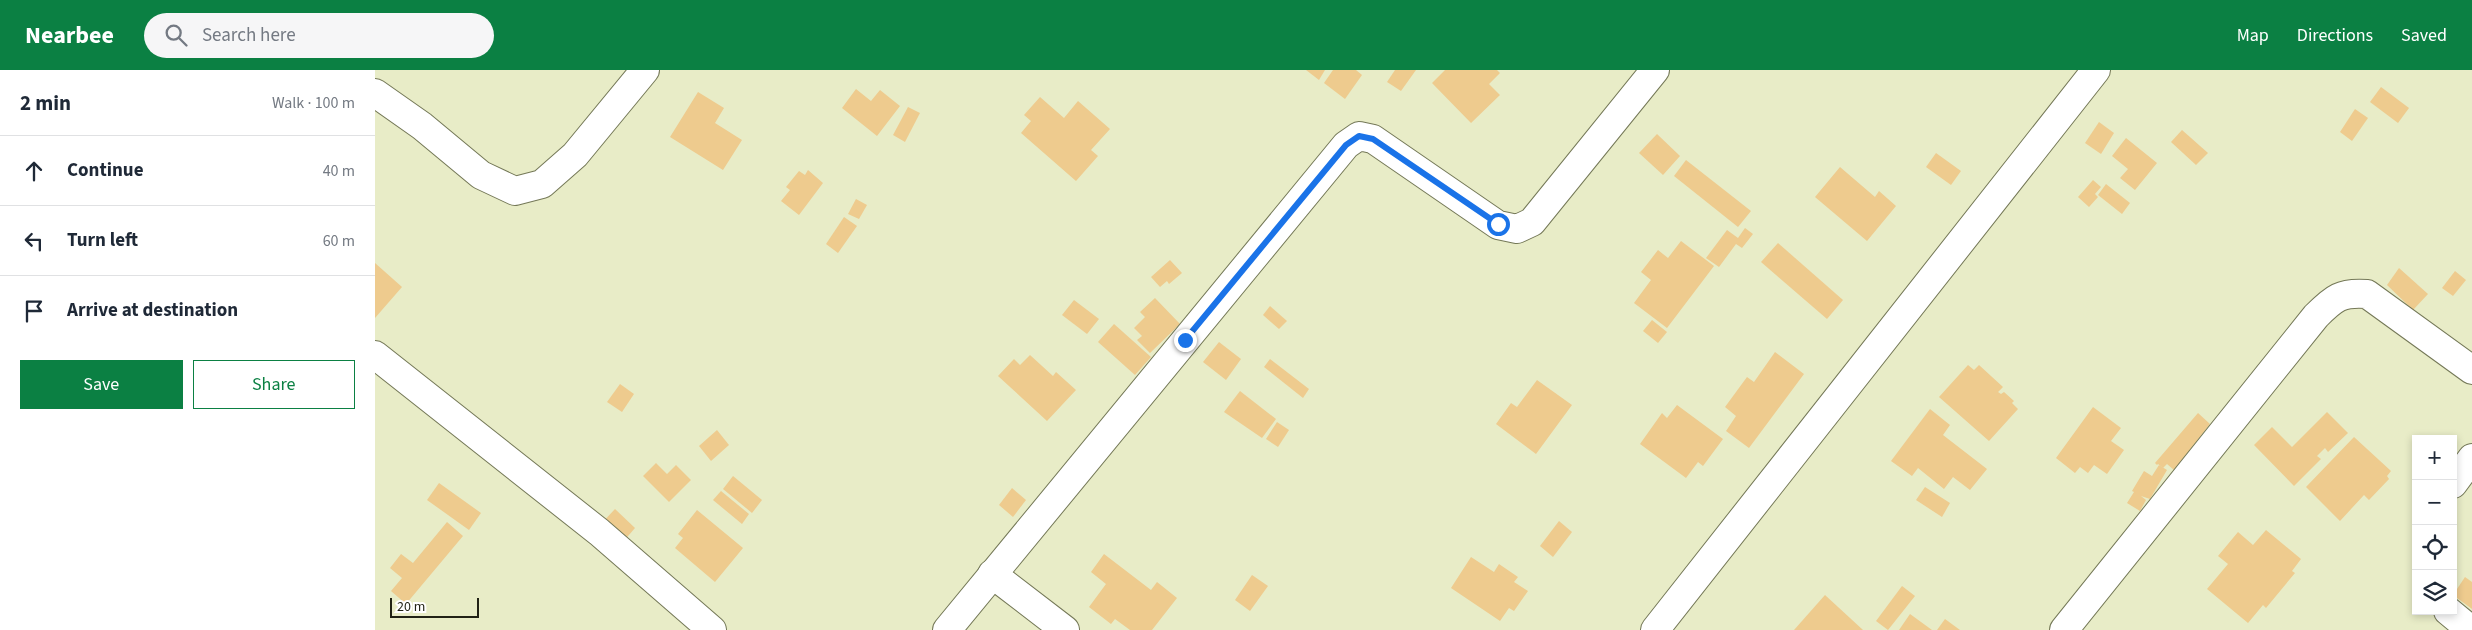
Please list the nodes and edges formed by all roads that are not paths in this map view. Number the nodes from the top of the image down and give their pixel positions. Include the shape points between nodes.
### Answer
1 (645, 70) edge
2 (2096, 70) edge
3 (1644, 74) edge
4 (375, 93) edge
5 (375, 355) edge
6 (2472, 370) edge
7 (2472, 458) edge
8 (2456, 480) edge
9 (992, 574) junction
10 (2453, 615) edge
11 (712, 630) edge
12 (947, 630) edge
13 (1065, 630) edge
14 (1655, 630) edge
15 (2064, 630) edge
16 (2471, 630) edge

1 - 4 street via 575,155 542,184 515,191 481,175 422,126
2 - 14 street
3 - 9 street via 1532,222 1517,229 1498,224 1373,139 1359,136 1346,145
5 - 11 street via 599,532
6 - 15 street via 2367,294 2348,293 2333,299
7 - 8 street
9 - 12 street
9 - 13 street
10 - 16 street

